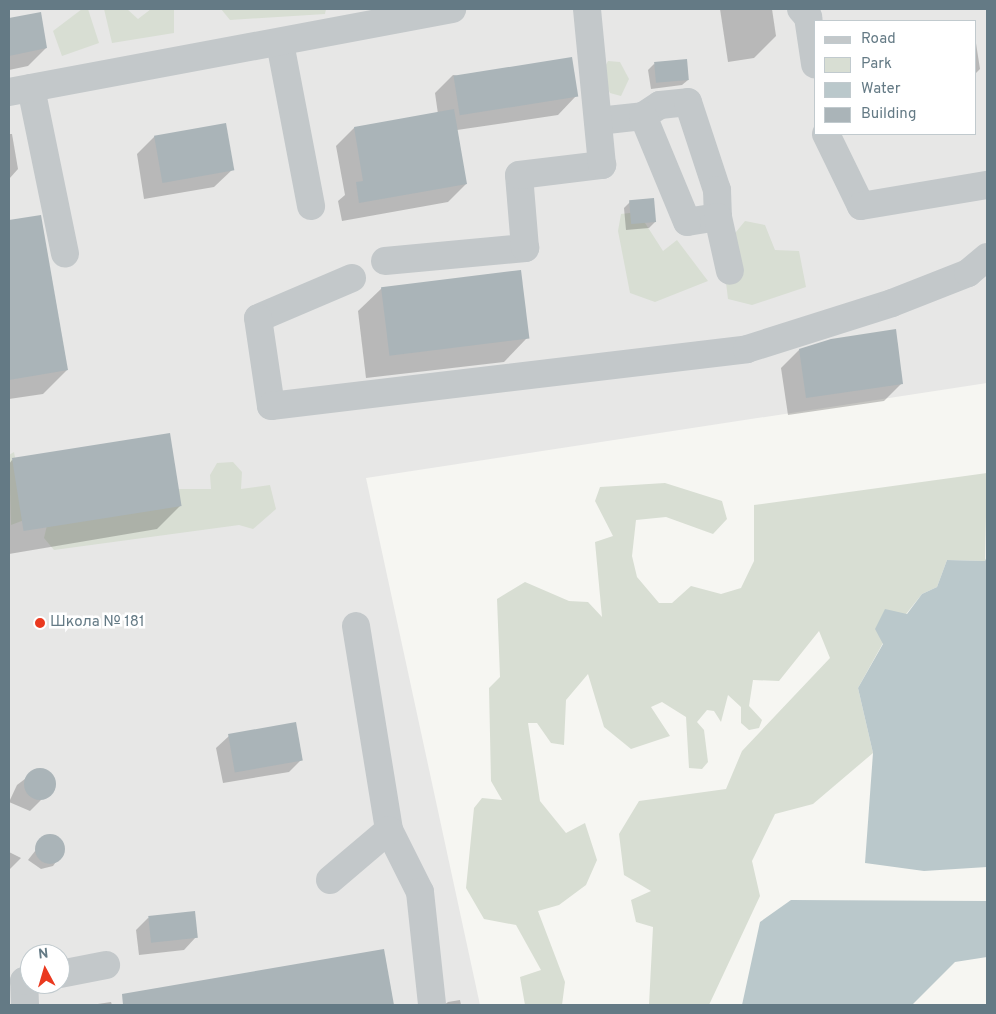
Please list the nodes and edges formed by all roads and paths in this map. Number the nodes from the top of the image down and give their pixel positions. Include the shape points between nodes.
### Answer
1 (452, 9) edge
2 (587, 9) edge
3 (801, 9) edge
4 (280, 44) junction
5 (814, 57) edge
6 (20, 90) edge
7 (643, 116) junction
8 (598, 121) junction
9 (826, 135) edge
10 (987, 185) edge
11 (311, 206) dead end
12 (718, 217) junction
13 (65, 254) dead end
14 (987, 257) edge
15 (385, 260) dead end
16 (730, 271) dead end
17 (352, 278) dead end
18 (356, 626) dead end
19 (389, 830) junction
20 (330, 880) dead end
21 (106, 965) dead end
22 (70, 972) edge
23 (432, 1005) edge

1 - 4 lane
2 - 8 lane
3 - 5 lane via 808,17
4 - 6 lane
4 - 11 lane
6 - 13 lane
7 - 8 lane
7 - 12 lane via 687,222
7 - 12 lane via 660,105 688,102 717,190
8 - 15 lane via 602,165 518,175 525,248
9 - 10 lane via 861,206
12 - 16 lane
14 - 17 lane via 968,273 892,303 747,349 271,406 258,318
18 - 19 lane
19 - 20 lane
19 - 23 lane via 420,892
21 - 22 lane

